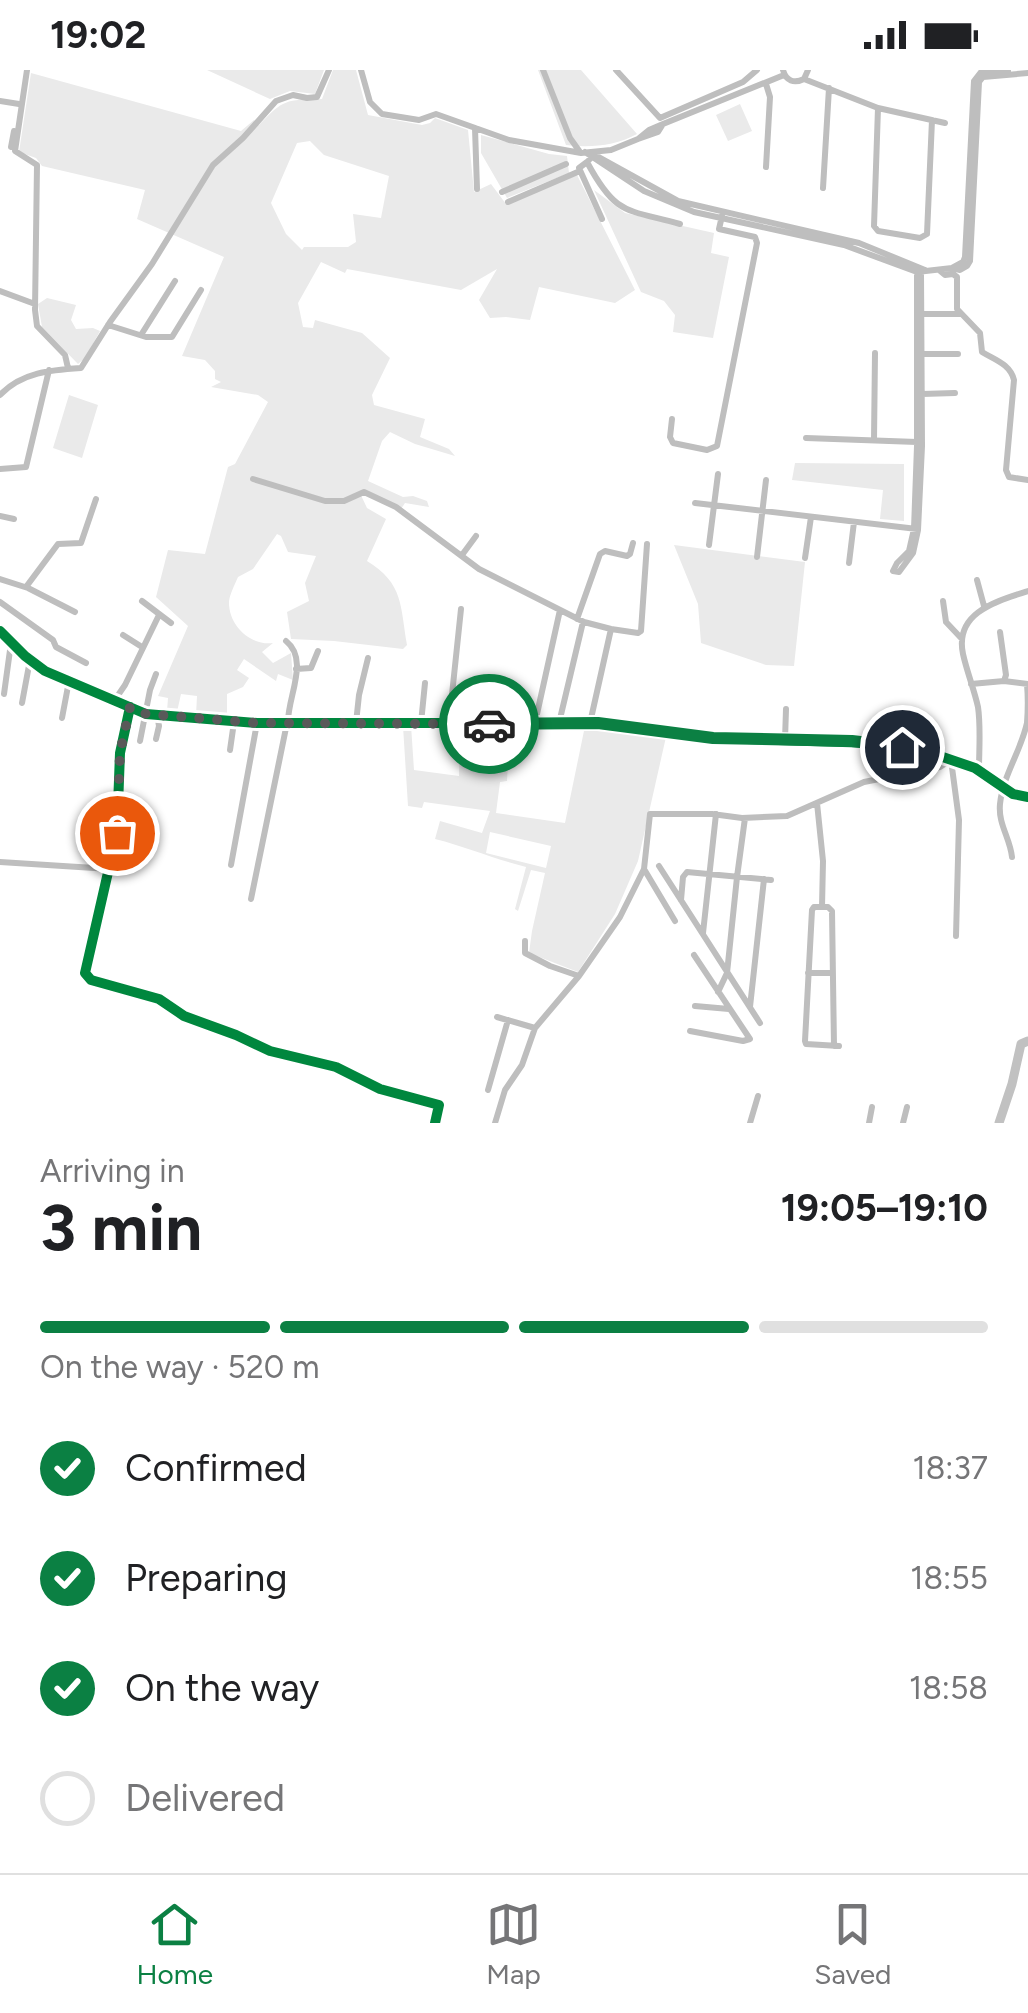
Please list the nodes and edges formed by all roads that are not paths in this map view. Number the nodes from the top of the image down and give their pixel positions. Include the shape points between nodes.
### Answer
1 (25, 70) edge
2 (330, 70) edge
3 (361, 70) edge
4 (543, 70) edge
5 (634, 70) edge
6 (756, 70) edge
7 (808, 70) edge
8 (1008, 70) edge
9 (784, 72) edge
10 (619, 73) edge
11 (1028, 73) edge
12 (804, 79) junction
13 (766, 84) junction
14 (829, 88) junction
15 (0, 100) edge
16 (19, 104) junction
17 (878, 108) junction
18 (932, 120) junction
19 (945, 123) dead end
20 (476, 128) junction
21 (11, 147) dead end
22 (587, 155) junction
23 (566, 164) dead end
24 (766, 167) dead end
25 (580, 171) junction
26 (823, 188) dead end
27 (477, 189) dead end
28 (502, 192) dead end
29 (508, 202) dead end
30 (722, 215) junction
31 (602, 219) dead end
32 (680, 224) dead end
33 (952, 268) junction
34 (939, 270) junction
35 (922, 272) junction
36 (175, 282) dead end
37 (201, 290) dead end
38 (0, 291) edge
39 (35, 304) junction
40 (922, 314) junction
41 (960, 314) junction
42 (108, 325) junction
43 (141, 335) junction
44 (875, 353) dead end
45 (922, 354) junction
46 (958, 354) dead end
47 (68, 368) junction
48 (50, 370) junction
49 (3, 378) dead end
50 (9, 386) junction
51 (955, 392) dead end
52 (922, 394) junction
53 (0, 395) edge
54 (672, 419) dead end
55 (806, 438) dead end
56 (874, 440) junction
57 (917, 442) junction
58 (0, 469) edge
59 (718, 474) dead end
60 (253, 479) dead end
61 (766, 480) dead end
62 (1028, 480) edge
63 (96, 499) dead end
64 (694, 503) dead end
65 (714, 505) junction
66 (762, 511) junction
67 (0, 516) edge
68 (811, 517) junction
69 (14, 519) dead end
70 (854, 522) junction
71 (916, 529) junction
72 (476, 536) dead end
73 (632, 543) dead end
74 (647, 544) dead end
75 (709, 545) dead end
76 (462, 555) junction
77 (757, 557) dead end
78 (806, 558) dead end
79 (849, 563) dead end
80 (896, 572) dead end
81 (0, 579) edge
82 (977, 580) dead end
83 (26, 587) junction
84 (1028, 591) edge
85 (142, 601) dead end
86 (943, 601) dead end
87 (0, 602) edge
88 (984, 606) junction
89 (461, 609) dead end
90 (560, 610) junction
91 (75, 612) dead end
92 (159, 614) junction
93 (580, 620) junction
94 (171, 623) dead end
95 (612, 629) junction
96 (0, 631) edge
97 (1000, 632) dead end
98 (123, 635) dead end
99 (962, 639) junction
100 (286, 641) dead end
101 (11, 642) junction
102 (142, 647) junction
103 (318, 651) dead end
104 (368, 658) dead end
105 (30, 660) junction
106 (86, 663) dead end
107 (296, 669) junction
108 (156, 674) dead end
109 (69, 681) junction
110 (1004, 681) junction
111 (425, 683) dead end
112 (971, 684) junction
113 (1028, 684) edge
114 (4, 694) dead end
115 (114, 700) junction
116 (22, 702) dead end
117 (130, 707) junction
118 (786, 709) dead end
119 (151, 714) junction
120 (62, 718) dead end
121 (234, 722) junction
122 (536, 722) junction
123 (559, 722) junction
124 (257, 723) junction
125 (287, 723) junction
126 (356, 723) junction
127 (590, 723) junction
128 (420, 724) junction
129 (448, 724) junction
130 (156, 739) dead end
131 (786, 740) junction
132 (140, 741) dead end
133 (230, 750) dead end
134 (950, 760) junction
135 (979, 770) junction
136 (1004, 787) junction
137 (1028, 797) edge
138 (817, 803) junction
139 (716, 814) junction
140 (745, 818) junction
141 (1012, 857) dead end
142 (0, 862) edge
143 (231, 865) dead end
144 (659, 866) dead end
145 (110, 869) junction
146 (644, 869) junction
147 (710, 874) junction
148 (736, 877) junction
149 (251, 898) dead end
150 (681, 901) junction
151 (662, 902) junction
152 (822, 907) junction
153 (675, 921) dead end
154 (703, 935) junction
155 (956, 936) dead end
156 (525, 942) dead end
157 (694, 955) dead end
158 (727, 973) junction
159 (808, 973) junction
160 (833, 973) junction
161 (580, 976) junction
162 (718, 992) junction
163 (695, 1006) dead end
164 (750, 1009) junction
165 (730, 1010) junction
166 (497, 1017) dead end
167 (508, 1020) junction
168 (760, 1024) dead end
169 (535, 1028) junction
170 (690, 1032) dead end
171 (1028, 1040) edge
172 (488, 1090) dead end
173 (758, 1096) dead end
174 (872, 1107) dead end
175 (907, 1107) dead end
176 (435, 1123) edge
177 (495, 1123) edge
178 (750, 1123) edge
179 (868, 1123) edge
180 (904, 1123) edge
181 (999, 1123) edge

1 - 16 street
1 - 39 street via 15,150 37,165
2 - 42 street via 317,97 276,101 214,165
3 - 20 street via 370,102 382,114 419,120 436,114
4 - 22 street via 570,138
5 - 10 street
6 - 10 street via 660,118
7 - 12 street
8 - 33 street via 981,72 974,81 965,257
9 - 12 street via 793,82
9 - 13 street
11 - 33 street via 979,82 970,261
12 - 14 street
13 - 22 street via 663,124 644,139
13 - 24 street
14 - 17 street
14 - 26 street
15 - 16 street
16 - 21 street
17 - 18 street
17 - 18 street via 878,231 927,234
18 - 19 street
20 - 22 street
20 - 27 street
22 - 25 street
22 - 30 street via 678,201
22 - 32 street via 612,202
23 - 28 street
25 - 29 street
25 - 31 street
30 - 35 street via 859,244
30 - 54 street via 720,229 757,243 717,446 673,443
33 - 34 street
34 - 35 street
34 - 41 street via 956,277
35 - 40 street
35 - 57 street
36 - 43 street
37 - 43 street via 172,337
38 - 39 street
39 - 47 street via 37,326 68,358
40 - 41 street
40 - 45 street
41 - 62 street via 980,333 982,352 1012,372 1006,470 1009,477
42 - 43 street
42 - 47 street via 81,368
44 - 56 street
45 - 46 street
45 - 52 street
47 - 48 street
48 - 50 street
48 - 58 street via 26,467
49 - 50 street
50 - 53 street
51 - 52 street
52 - 71 street
55 - 56 street
56 - 57 street
57 - 71 street
59 - 65 street
60 - 76 street via 325,501 371,494
61 - 66 street
63 - 83 street via 81,542 58,544
64 - 65 street
65 - 66 street
65 - 75 street
66 - 68 street
66 - 77 street
67 - 69 street
68 - 70 street
68 - 78 street
70 - 71 street
70 - 79 street
71 - 80 street
72 - 76 street
73 - 93 street via 626,556 600,554
74 - 95 street via 642,631
76 - 90 street
81 - 83 street
82 - 88 street
83 - 91 street
84 - 88 street
85 - 92 street
86 - 99 street via 946,622
87 - 106 street
88 - 99 street via 968,620
89 - 129 street
90 - 93 street
90 - 122 street
92 - 94 street
92 - 102 street
93 - 95 street
93 - 123 street
95 - 127 street
96 - 101 street
97 - 110 street
98 - 102 street
99 - 112 street
100 - 107 street
101 - 105 street
101 - 114 street
102 - 115 street
103 - 107 street via 310,668
104 - 126 street
105 - 109 street
105 - 116 street
107 - 125 street
108 - 119 street
109 - 115 street
109 - 120 street
110 - 112 street
110 - 113 street
111 - 128 street
112 - 135 street
113 - 136 street via 1027,722
115 - 117 street
117 - 119 street
117 - 145 street
118 - 131 street
119 - 121 street
119 - 130 street
119 - 132 street
121 - 124 street
121 - 133 street
122 - 123 street
122 - 129 street
123 - 127 street
124 - 125 street
124 - 143 street
125 - 126 street
125 - 149 street
126 - 128 street
127 - 131 street
128 - 129 street
131 - 134 street via 874,742
134 - 135 street
134 - 138 street via 940,768 864,782
134 - 155 street via 959,820
135 - 136 street
136 - 137 street
136 - 141 street via 1000,824
138 - 140 street via 786,816
138 - 152 street
139 - 140 street
139 - 146 street via 650,814
139 - 147 street
140 - 148 street
142 - 145 street
144 - 150 street
145 - 176 street via 85,973 91,980 159,999 270,1052 336,1067 380,1089 439,1105
146 - 151 street
146 - 161 street
147 - 148 street
147 - 150 street via 684,874
147 - 154 street
148 - 158 street
148 - 164 street via 767,880
150 - 151 street
150 - 154 street
151 - 153 street
152 - 159 street via 812,910
152 - 160 street via 832,912
154 - 158 street
156 - 161 street via 526,953
157 - 162 street
158 - 162 street
158 - 164 street
159 - 160 street
159 - 160 street via 806,1044 836,1046
161 - 169 street
162 - 165 street
163 - 165 street
164 - 168 street
165 - 170 street via 748,1041
166 - 167 street
167 - 169 street
167 - 172 street
169 - 177 street
171 - 181 street via 1021,1044
173 - 178 street
174 - 179 street
175 - 180 street

